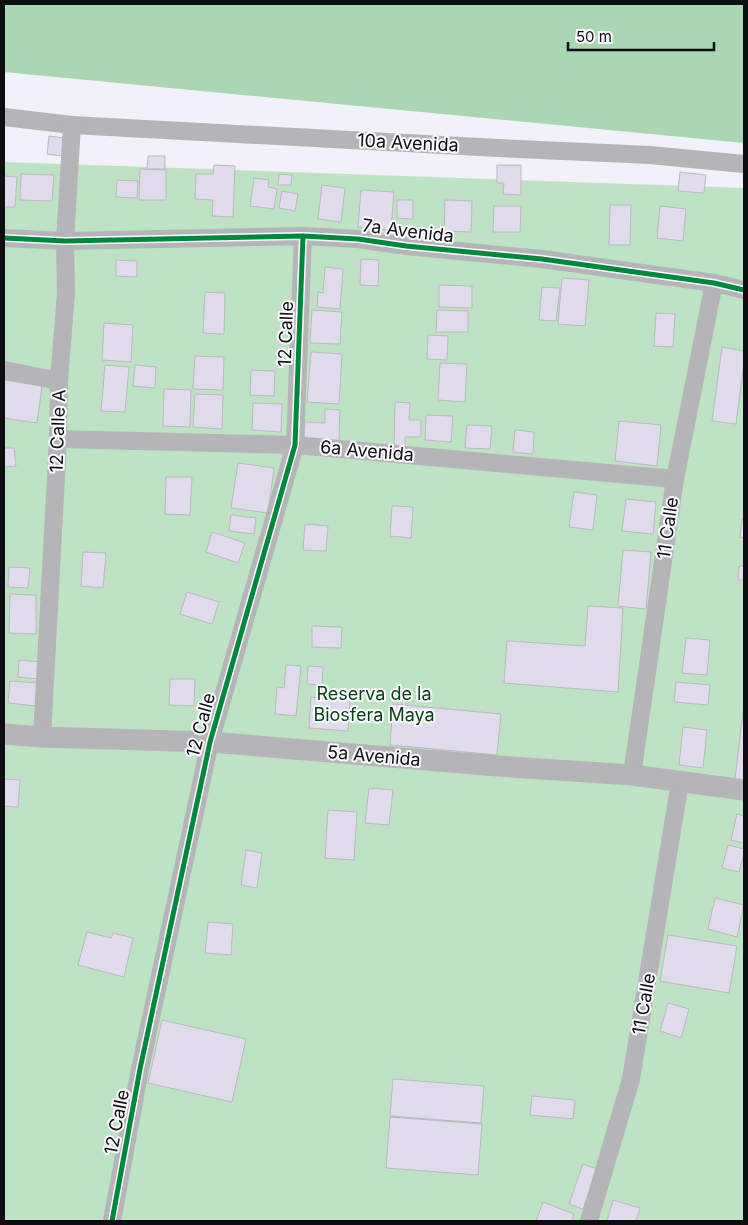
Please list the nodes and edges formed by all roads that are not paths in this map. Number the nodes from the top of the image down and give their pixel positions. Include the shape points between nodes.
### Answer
1 (4, 117) edge
2 (72, 125) junction
3 (744, 164) edge
4 (303, 236) junction
5 (4, 238) edge
6 (65, 241) junction
7 (714, 283) junction
8 (744, 290) edge
9 (4, 370) edge
10 (59, 381) junction
11 (58, 439) junction
12 (295, 445) junction
13 (675, 479) junction
14 (4, 734) edge
15 (42, 737) junction
16 (210, 742) junction
17 (632, 775) junction
18 (680, 782) junction
19 (744, 790) edge
20 (112, 1221) edge
21 (589, 1221) edge

1 - 2 street, 10a Avenida
2 - 3 street, 10a Avenida via 650,155
2 - 6 street, 12 Calle A
4 - 6 street, 7a Avenida
4 - 7 street, 7a Avenida via 542,259
4 - 12 street, 12 Calle
5 - 6 street, 7a Avenida
6 - 10 street, 12 Calle A via 66,293
7 - 8 street, 7a Avenida
7 - 13 street, 11 Calle
9 - 10 street
10 - 11 street, 12 Calle A
11 - 12 street, 6a Avenida
11 - 15 street, 12 Calle A
12 - 13 street, 6a Avenida
12 - 16 street, 12 Calle
13 - 17 street, 11 Calle
14 - 15 street, 5a Avenida
15 - 16 street, 5a Avenida
16 - 17 street, 5a Avenida
16 - 20 street, 12 Calle via 140,1069
17 - 18 street, 5a Avenida
18 - 19 street, 5a Avenida
18 - 21 street, 11 Calle via 631,1079

